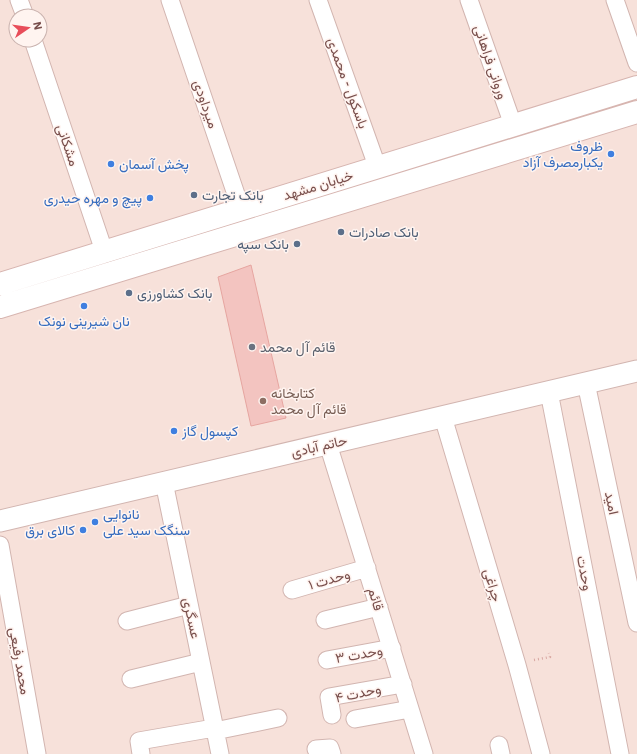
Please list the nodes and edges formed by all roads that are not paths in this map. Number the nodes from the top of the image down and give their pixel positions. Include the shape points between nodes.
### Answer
1 (170, 0) edge
2 (318, 0) edge
3 (469, 0) edge
4 (615, 0) edge
5 (36, 48) edge
6 (637, 63) edge
7 (637, 87) edge
8 (637, 112) edge
9 (513, 125) junction
10 (377, 166) junction
11 (241, 208) junction
12 (104, 251) junction
13 (0, 284) edge
14 (0, 307) edge
15 (637, 371) edge
16 (586, 383) junction
17 (549, 392) junction
18 (444, 417) junction
19 (328, 444) junction
20 (164, 482) junction
21 (0, 521) edge
22 (0, 545) edge
23 (367, 568) junction
24 (292, 590) dead end
25 (189, 605) junction
26 (379, 607) junction
27 (325, 620) dead end
28 (127, 621) dead end
29 (637, 623) edge
30 (392, 648) junction
31 (327, 660) dead end
32 (201, 662) junction
33 (131, 679) dead end
34 (403, 684) junction
35 (410, 709) junction
36 (332, 716) dead end
37 (278, 718) dead end
38 (355, 719) dead end
39 (215, 729) junction
40 (36, 754) edge
41 (141, 754) edge
42 (220, 754) edge
43 (424, 754) edge
44 (540, 754) edge
45 (620, 754) edge

1 - 11 street, میرداودی
2 - 10 street, باسکول - محمدی
3 - 9 street, وروانی فراهانی
4 - 6 street
5 - 12 street, مشکانی
7 - 9 main road, خیابان مشهد
8 - 14 main road, خیابان مشهد
9 - 10 main road, خیابان مشهد
10 - 11 main road, خیابان مشهد
11 - 12 main road, خیابان مشهد
12 - 13 main road, خیابان مشهد
15 - 16 street, حاتم آبادی
16 - 17 street, حاتم آبادی
16 - 29 street, امید
17 - 18 street, حاتم آبادی
17 - 45 street, وحدت
18 - 19 street, حاتم آبادی
18 - 44 street, چراغی via 517,664
19 - 20 street, حاتم آبادی
19 - 23 street, قائم
20 - 21 street, حاتم آبادی
20 - 25 street, عسگری
22 - 40 street, محمد رفیعی
23 - 24 street, وحدت ۱
23 - 26 street, قائم
25 - 28 street
25 - 32 street, عسگری
26 - 27 street
26 - 30 street, قائم
30 - 31 street, وحدت ۳
30 - 34 street, قائم
32 - 33 street
32 - 39 street, عسگری
34 - 35 street, قائم
34 - 36 street, وحدت ۴ via 329,697
35 - 38 street
35 - 43 street, قائم
37 - 39 street
39 - 41 street via 139,741
39 - 42 street, عسگری

